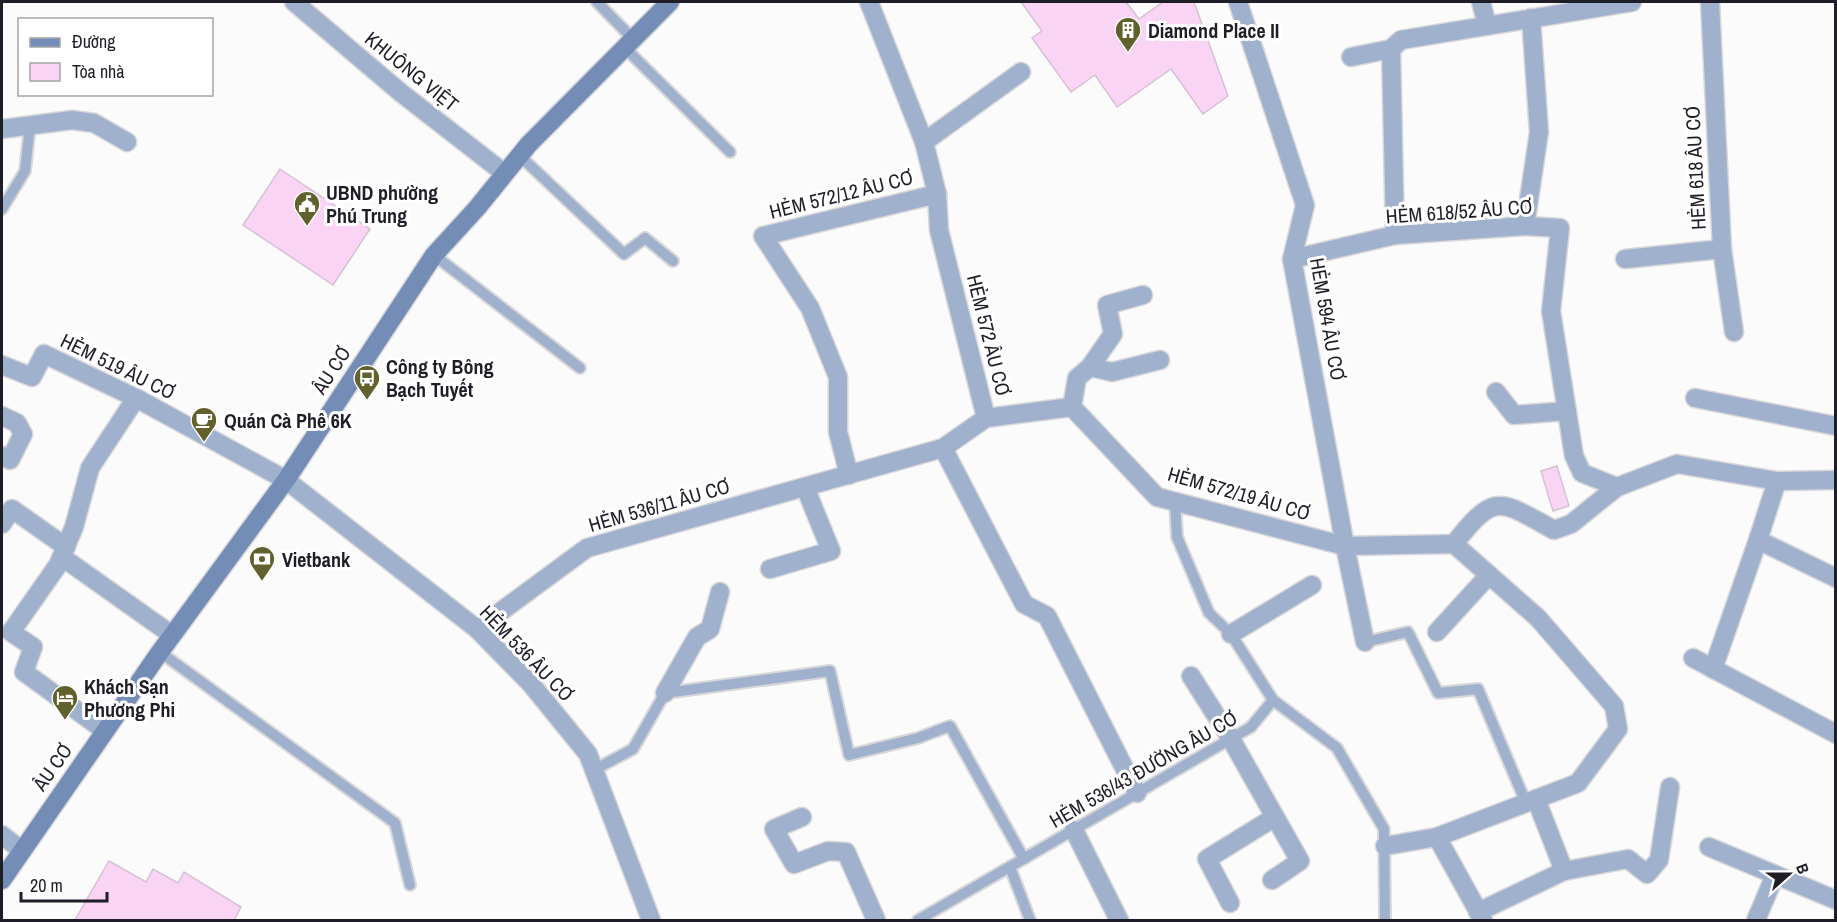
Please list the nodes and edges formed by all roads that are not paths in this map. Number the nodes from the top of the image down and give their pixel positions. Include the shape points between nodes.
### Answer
1 (294, 2) edge
2 (597, 2) edge
3 (670, 2) edge
4 (869, 2) edge
5 (1238, 2) edge
6 (1481, 2) edge
7 (1632, 2) edge
8 (1710, 2) edge
9 (1531, 18) junction
10 (1487, 25) junction
11 (628, 43) junction
12 (1391, 50) junction
13 (1352, 57) dead end
14 (1021, 72) dead end
15 (30, 125) junction
16 (2, 129) edge
17 (127, 142) dead end
18 (924, 142) junction
19 (730, 153) dead end
20 (519, 155) junction
21 (504, 173) junction
22 (937, 194) junction
23 (2, 209) edge
24 (1525, 226) junction
25 (1395, 235) junction
26 (1722, 249) junction
27 (434, 255) junction
28 (1292, 259) junction
29 (1625, 259) dead end
30 (673, 261) dead end
31 (1143, 295) dead end
32 (1734, 332) dead end
33 (1160, 360) dead end
34 (2, 366) edge
35 (1090, 367) junction
36 (580, 369) dead end
37 (1496, 392) dead end
38 (136, 398) junction
39 (1695, 398) dead end
40 (1072, 407) junction
41 (1567, 411) junction
42 (2, 416) edge
43 (986, 418) junction
44 (1836, 426) edge
45 (943, 448) junction
46 (2, 456) edge
47 (849, 474) junction
48 (286, 480) junction
49 (1836, 480) edge
50 (1777, 481) junction
51 (805, 487) junction
52 (1617, 487) junction
53 (1175, 502) junction
54 (2, 524) edge
55 (1758, 540) junction
56 (1454, 544) junction
57 (1345, 546) junction
58 (64, 552) junction
59 (770, 569) dead end
60 (1489, 575) junction
61 (1836, 578) edge
62 (1312, 585) dead end
63 (720, 592) dead end
64 (6, 629) edge
65 (477, 629) junction
66 (1437, 632) dead end
67 (1231, 634) junction
68 (172, 635) junction
69 (1365, 642) joint
70 (160, 652) junction
71 (1693, 658) dead end
72 (1713, 669) junction
73 (1191, 676) dead end
74 (665, 693) junction
75 (1273, 700) junction
76 (105, 731) junction
77 (1836, 734) edge
78 (1231, 739) junction
79 (594, 770) junction
80 (1670, 788) dead end
81 (1137, 793) junction
82 (1531, 801) junction
83 (802, 817) dead end
84 (1275, 817) junction
85 (1074, 830) junction
86 (2, 835) edge
87 (1437, 837) junction
88 (1385, 846) junction
89 (1709, 847) dead end
90 (21, 850) junction
91 (1024, 859) junction
92 (1010, 867) junction
93 (1564, 871) junction
94 (1775, 874) junction
95 (2, 880) edge
96 (1272, 880) dead end
97 (410, 885) dead end
98 (1836, 900) edge
99 (1230, 903) dead end
100 (1481, 916) edge
101 (651, 921) edge
102 (876, 921) edge
103 (918, 921) edge
104 (1030, 921) edge
105 (1119, 921) edge
106 (1385, 921) edge
107 (1756, 921) edge

1 - 21 street, KHUÔNG VIỆT
2 - 11 lane
3 - 11 main road, ÂU CƠ
4 - 18 street, HẺM 572 ÂU CƠ
5 - 28 street, HẺM 594 ÂU CƠ via 1305,205
6 - 10 street
7 - 9 street
8 - 26 street, HẺM 618 ÂU CƠ
9 - 10 street
9 - 24 street via 1539,132
10 - 12 street via 1401,40
11 - 19 lane
11 - 20 main road, ÂU CƠ
12 - 13 street
12 - 25 street
14 - 18 street
15 - 16 street
15 - 17 street via 72,120 94,123
15 - 23 lane via 25,171
18 - 22 street, HẺM 572 ÂU CƠ
20 - 21 main road, ÂU CƠ
20 - 30 lane via 624,254 645,238
21 - 27 main road, ÂU CƠ
22 - 43 street, HẺM 572 ÂU CƠ via 939,230
22 - 47 street, HẺM 572/12 ÂU CƠ via 764,236 810,308 838,377 838,432
24 - 25 street, HẺM 618/52 ÂU CƠ
24 - 41 street, HẺM 618/52 ÂU CƠ via 1560,228 1551,311
25 - 28 street, HẺM 618/52 ÂU CƠ
26 - 29 street
26 - 32 street, HẺM 618 ÂU CƠ
27 - 36 lane
27 - 48 main road, ÂU CƠ
28 - 57 street, HẺM 594 ÂU CƠ
31 - 35 street via 1107,305 1113,334
33 - 35 street via 1112,372
34 - 38 street, HẺM 519 ÂU CƠ via 32,377 45,354
35 - 40 street via 1077,378
37 - 41 street via 1514,414
38 - 48 street, HẺM 519 ÂU CƠ
38 - 58 street via 90,468
39 - 44 street
40 - 43 street
40 - 53 street, HẺM 572/19 ÂU CƠ via 1157,497
41 - 52 street via 1574,456 1582,473
42 - 46 street via 17,423 23,434 10,460
43 - 45 street, HẺM 572 ÂU CƠ
45 - 47 street, HẺM 572 ÂU CƠ
45 - 81 street via 1024,604 1047,616
47 - 51 street, HẺM 536/11 ÂU CƠ
48 - 65 street, HẺM 536 ÂU CƠ
48 - 68 main road, ÂU CƠ
49 - 50 street
50 - 52 street via 1677,464
50 - 55 street
51 - 59 street via 831,551
51 - 65 street, HẺM 536/11 ÂU CƠ via 587,548
52 - 56 street via 1571,524 1554,530 1500,504 1469,524
53 - 57 street, HẺM 572/19 ÂU CƠ
53 - 67 lane via 1177,537 1209,613
54 - 58 street via 12,509
55 - 61 street
55 - 72 street
56 - 57 street, HẺM 572/19 ÂU CƠ
56 - 60 street
57 - 69 street
58 - 64 street via 58,565
58 - 68 street
60 - 66 street
60 - 82 street via 1538,618 1614,706 1618,729 1578,783
62 - 67 street
63 - 74 street via 710,628 697,637
64 - 76 street via 33,647 24,672
65 - 79 street, HẺM 536 ÂU CƠ via 531,684 588,754
67 - 75 lane
68 - 70 main road, ÂU CƠ
69 - 82 lane via 1408,632 1438,693 1478,689
70 - 76 main road, ÂU CƠ
70 - 97 lane via 395,823
71 - 72 street
72 - 77 street
73 - 78 street
74 - 79 lane via 633,749
74 - 91 lane via 830,671 849,755 950,726
75 - 78 lane, HẺM 536/43 ĐƯỜNG ÂU CƠ via 1251,727
75 - 88 lane via 1337,748 1384,830
76 - 90 main road, ÂU CƠ
78 - 81 lane, HẺM 536/43 ĐƯỜNG ÂU CƠ
78 - 84 street
79 - 101 street, HẺM 536 ÂU CƠ
80 - 93 street via 1659,860 1647,874 1628,859
81 - 85 lane, HẺM 536/43 ĐƯỜNG ÂU CƠ
82 - 87 street
82 - 93 street
83 - 102 street via 774,829 794,864 828,850 846,852
84 - 96 street via 1300,861
84 - 99 street via 1207,859
85 - 91 lane, HẺM 536/43 ĐƯỜNG ÂU CƠ
85 - 105 street
86 - 90 street
87 - 88 street
87 - 100 street
88 - 106 lane
89 - 94 street
90 - 95 main road, ÂU CƠ
91 - 92 lane, HẺM 536/43 ĐƯỜNG ÂU CƠ
92 - 103 lane, HẺM 536/43 ĐƯỜNG ÂU CƠ
92 - 104 lane
93 - 100 street
94 - 98 street
94 - 107 street

